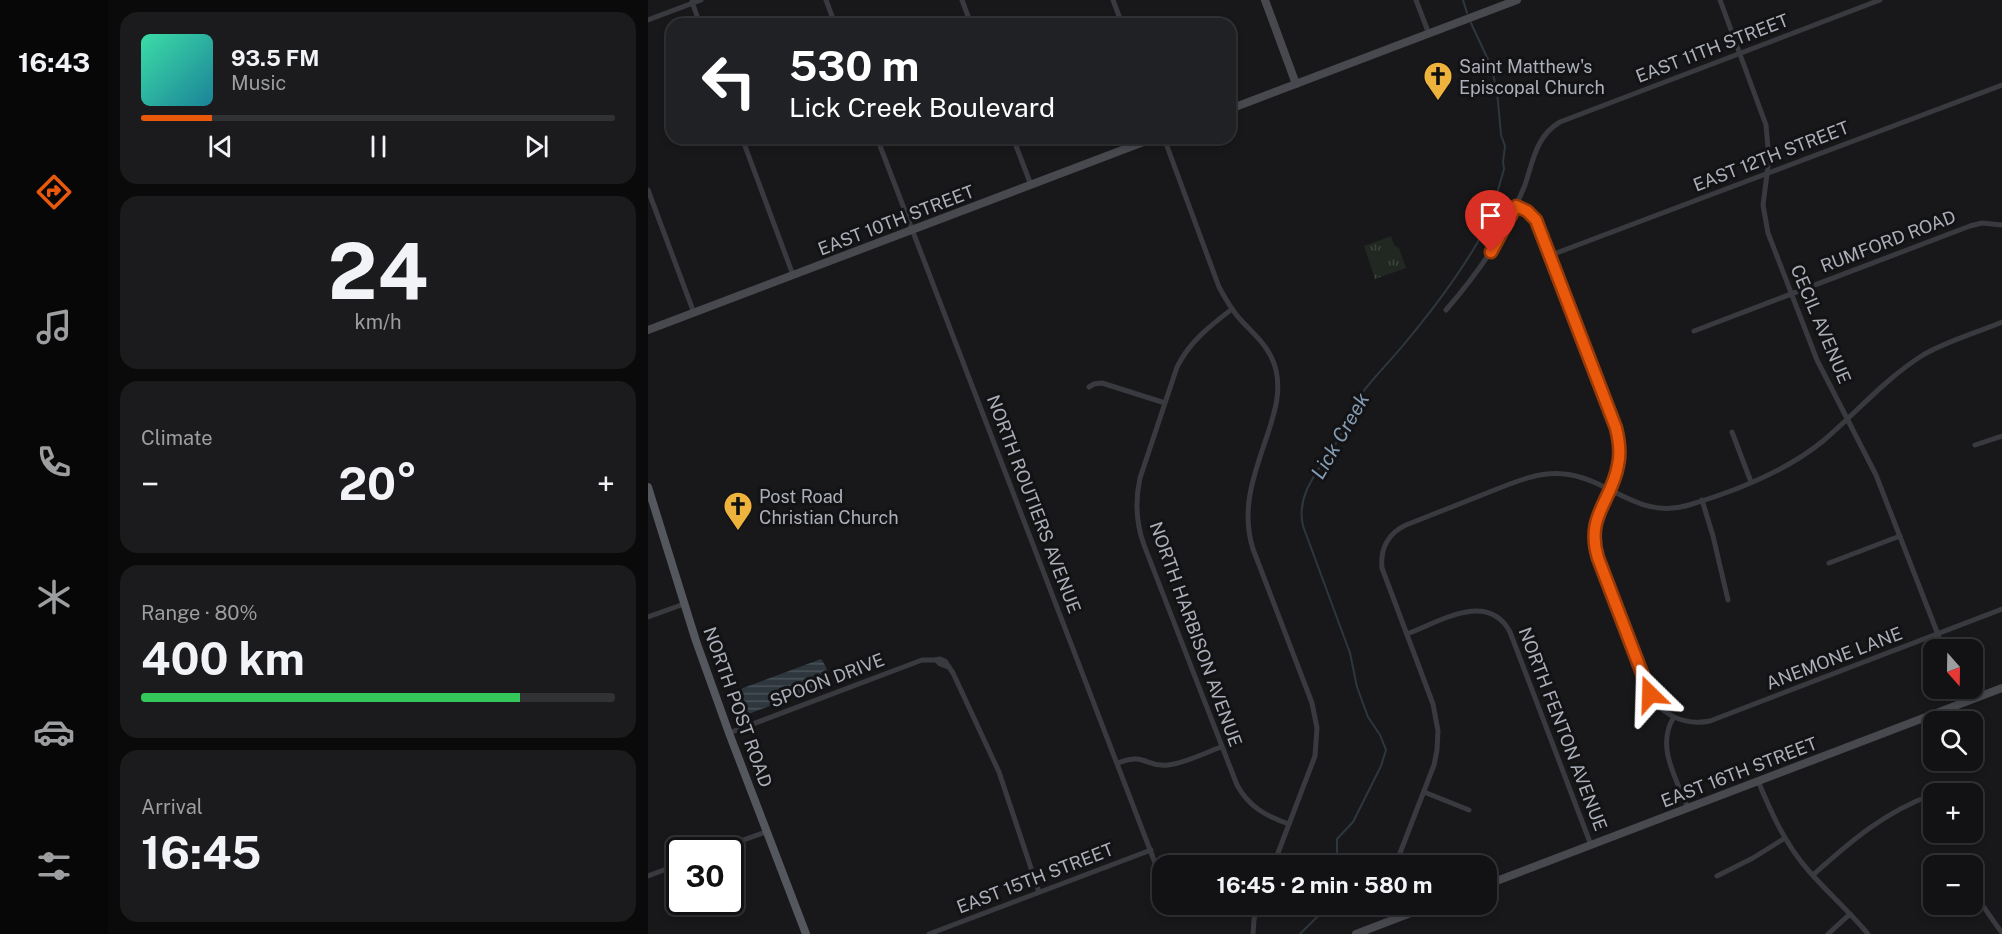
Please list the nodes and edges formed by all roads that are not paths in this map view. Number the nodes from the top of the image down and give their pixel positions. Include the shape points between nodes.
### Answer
1 (701, 0) edge
2 (826, 0) edge
3 (962, 0) edge
4 (1113, 0) edge
5 (1265, 0) edge
6 (1416, 0) edge
7 (1517, 0) edge
8 (1720, 0) edge
9 (1880, 0) edge
10 (692, 2) edge
11 (698, 18) edge
12 (833, 18) edge
13 (969, 18) edge
14 (1120, 18) edge
15 (648, 20) edge
16 (1429, 34) junction
17 (1739, 53) junction
18 (1296, 84) junction
19 (2002, 85) edge
20 (1236, 107) edge
21 (744, 144) edge
22 (880, 144) edge
23 (1015, 144) edge
24 (1138, 144) edge
25 (1166, 144) edge
26 (1766, 174) junction
27 (1031, 185) junction
28 (648, 190) edge
29 (1516, 206) junction
30 (2002, 225) edge
31 (912, 230) junction
32 (1551, 255) junction
33 (793, 275) junction
34 (1791, 294) junction
35 (1232, 309) junction
36 (1446, 310) dead end
37 (694, 313) junction
38 (2002, 322) edge
39 (648, 330) edge
40 (1694, 331) dead end
41 (1089, 387) dead end
42 (1165, 403) junction
43 (1847, 418) junction
44 (1732, 432) dead end
45 (2002, 436) edge
46 (1975, 446) dead end
47 (1751, 482) junction
48 (648, 488) edge
49 (1609, 490) junction
50 (1702, 500) junction
51 (1900, 536) junction
52 (1828, 563) dead end
53 (1728, 600) dead end
54 (684, 604) junction
55 (2002, 609) edge
56 (648, 617) edge
57 (1407, 634) junction
58 (1938, 634) junction
59 (1940, 639) edge
60 (2002, 688) edge
61 (1964, 699) edge
62 (1965, 702) junction
63 (1674, 717) junction
64 (729, 732) junction
65 (1221, 747) junction
66 (1118, 763) junction
67 (1758, 781) junction
68 (1424, 792) junction
69 (1923, 799) edge
70 (1688, 808) junction
71 (1469, 810) dead end
72 (1289, 824) junction
73 (766, 832) junction
74 (1785, 838) junction
75 (744, 840) edge
76 (1592, 845) junction
77 (1151, 850) junction
78 (1153, 855) edge
79 (1277, 855) edge
80 (1399, 855) edge
81 (666, 869) edge
82 (1813, 875) junction
83 (648, 876) edge
84 (1717, 876) dead end
85 (1497, 881) edge
86 (1039, 892) junction
87 (1983, 906) edge
88 (1850, 914) junction
89 (1255, 915) edge
90 (1397, 915) edge
91 (1406, 915) edge
92 (1398, 918) junction
93 (2002, 933) edge
94 (806, 934) edge
95 (929, 934) edge
96 (1253, 934) edge
97 (1356, 934) edge
98 (1828, 934) edge
99 (1868, 934) edge

1 - 10 street
2 - 12 street
3 - 13 street
4 - 14 street
5 - 18 main road
6 - 16 street
7 - 16 main road
8 - 17 street, CECIL AVENUE
9 - 17 street, EAST 11TH STREET
10 - 11 street
10 - 15 street
16 - 18 main road
17 - 26 street, CECIL AVENUE via 1766,125
17 - 29 street, EAST 11TH STREET via 1551,127 1542,136
18 - 20 main road
19 - 26 street, EAST 12TH STREET
21 - 33 street
22 - 31 street, NORTH ROUTIERS AVENUE
23 - 27 street
24 - 27 main road, EAST 10TH STREET
25 - 35 street via 1219,287
26 - 32 street, EAST 12TH STREET
26 - 34 street, CECIL AVENUE via 1764,221
27 - 31 main road, EAST 10TH STREET
28 - 37 street
29 - 32 street via 1536,220
29 - 36 street, EAST 11TH STREET via 1477,272
30 - 34 street, RUMFORD ROAD via 1972,225
31 - 33 main road, EAST 10TH STREET
31 - 66 street, NORTH ROUTIERS AVENUE
32 - 49 street via 1617,434 1618,465
33 - 37 main road, EAST 10TH STREET
34 - 40 street, RUMFORD ROAD
34 - 43 street, CECIL AVENUE via 1817,360
35 - 42 street, NORTH HARBISON AVENUE via 1185,352
35 - 72 street via 1265,345 1276,373 1277,404 1251,487 1248,524 1253,549 1312,703 1317,728 1313,764
37 - 39 main road, EAST 10TH STREET
38 - 43 street via 1923,355
41 - 42 street via 1102,383
42 - 65 street, NORTH HARBISON AVENUE via 1139,484 1138,524
43 - 47 street via 1803,456
43 - 51 street, CECIL AVENUE via 1874,470
44 - 47 street
45 - 46 street
47 - 50 street
48 - 54 main road, NORTH POST ROAD
49 - 50 street via 1656,508 1677,508
49 - 57 street via 1573,475 1539,475 1395,531 1382,556 1382,568
49 - 63 street via 1596,522 1597,554 1648,691
50 - 53 street
51 - 52 street
51 - 58 street, CECIL AVENUE
54 - 56 street
54 - 64 main road, NORTH POST ROAD
55 - 58 street, ANEMONE LANE
57 - 68 street via 1437,725 1435,760
57 - 76 street, NORTH FENTON AVENUE via 1474,610 1490,612 1503,621
58 - 59 street, CECIL AVENUE
58 - 63 street, ANEMONE LANE via 1710,721 1695,723
60 - 62 main road, EAST 16TH STREET
61 - 62 street
62 - 67 main road, EAST 16TH STREET
63 - 70 street via 1667,731 1666,751
64 - 73 main road, NORTH POST ROAD
64 - 86 street, SPOON DRIVE via 922,660 943,660 953,673 995,764
65 - 66 street via 1170,765 1134,758
65 - 72 street, NORTH HARBISON AVENUE via 1248,801 1265,814
66 - 77 street, NORTH ROUTIERS AVENUE
67 - 70 main road, EAST 16TH STREET
67 - 74 street
68 - 71 street
68 - 80 street
69 - 82 street via 1867,828
70 - 76 main road, EAST 16TH STREET
72 - 79 street
73 - 75 street
73 - 94 main road, NORTH POST ROAD
74 - 82 street
74 - 84 street
76 - 85 main road, EAST 16TH STREET
77 - 78 street, NORTH ROUTIERS AVENUE
77 - 86 street, EAST 15TH STREET
81 - 83 street
82 - 88 street
86 - 95 street, EAST 15TH STREET
87 - 93 street
88 - 98 street
88 - 99 street
89 - 96 street
90 - 92 street
91 - 92 main road
92 - 97 main road

